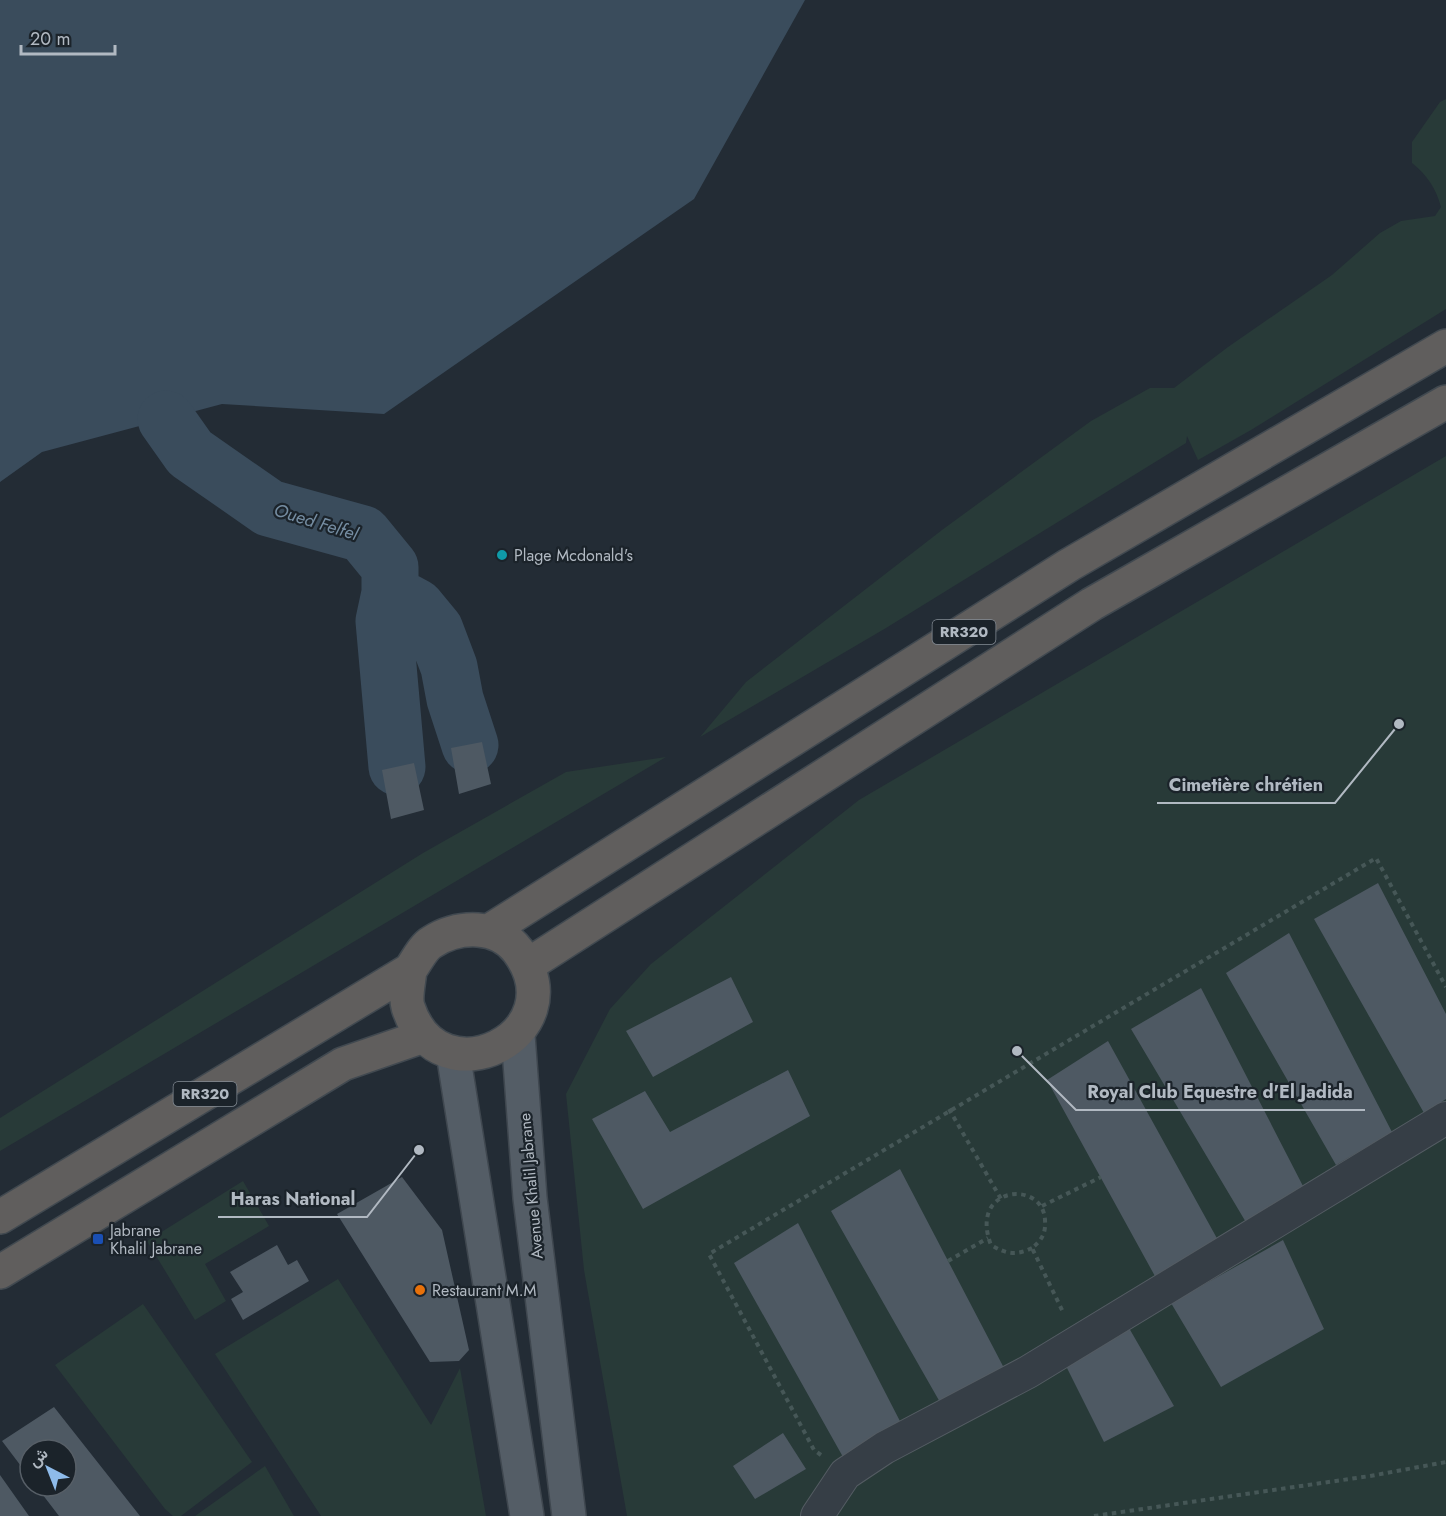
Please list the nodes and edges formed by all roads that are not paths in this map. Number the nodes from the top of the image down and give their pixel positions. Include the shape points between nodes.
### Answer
1 (1446, 346) edge
2 (1446, 402) edge
3 (1070, 566) junction
4 (1092, 604) junction
5 (489, 931) junction
6 (528, 965) junction
7 (410, 970) junction
8 (518, 1035) junction
9 (424, 1036) junction
10 (453, 1053) junction
11 (1446, 1118) edge
12 (0, 1217) edge
13 (0, 1272) edge
14 (527, 1516) edge
15 (569, 1516) edge
16 (817, 1516) edge

1 - 3 highway, RR320
2 - 4 highway, RR320
3 - 4 highway
3 - 5 highway, RR320
4 - 6 highway, RR320
5 - 6 highway via 512,944
5 - 7 highway, RR320 via 462,930 430,942
6 - 8 highway via 533,1001
7 - 9 highway via 408,1005
7 - 12 highway, RR320
8 - 10 highway via 489,1053
8 - 15 main road, Avenue Khalil Jabrane via 530,1198
9 - 10 highway
9 - 13 highway, RR320 via 344,1064
10 - 14 main road
11 - 16 street via 1028,1372 884,1448 845,1474

